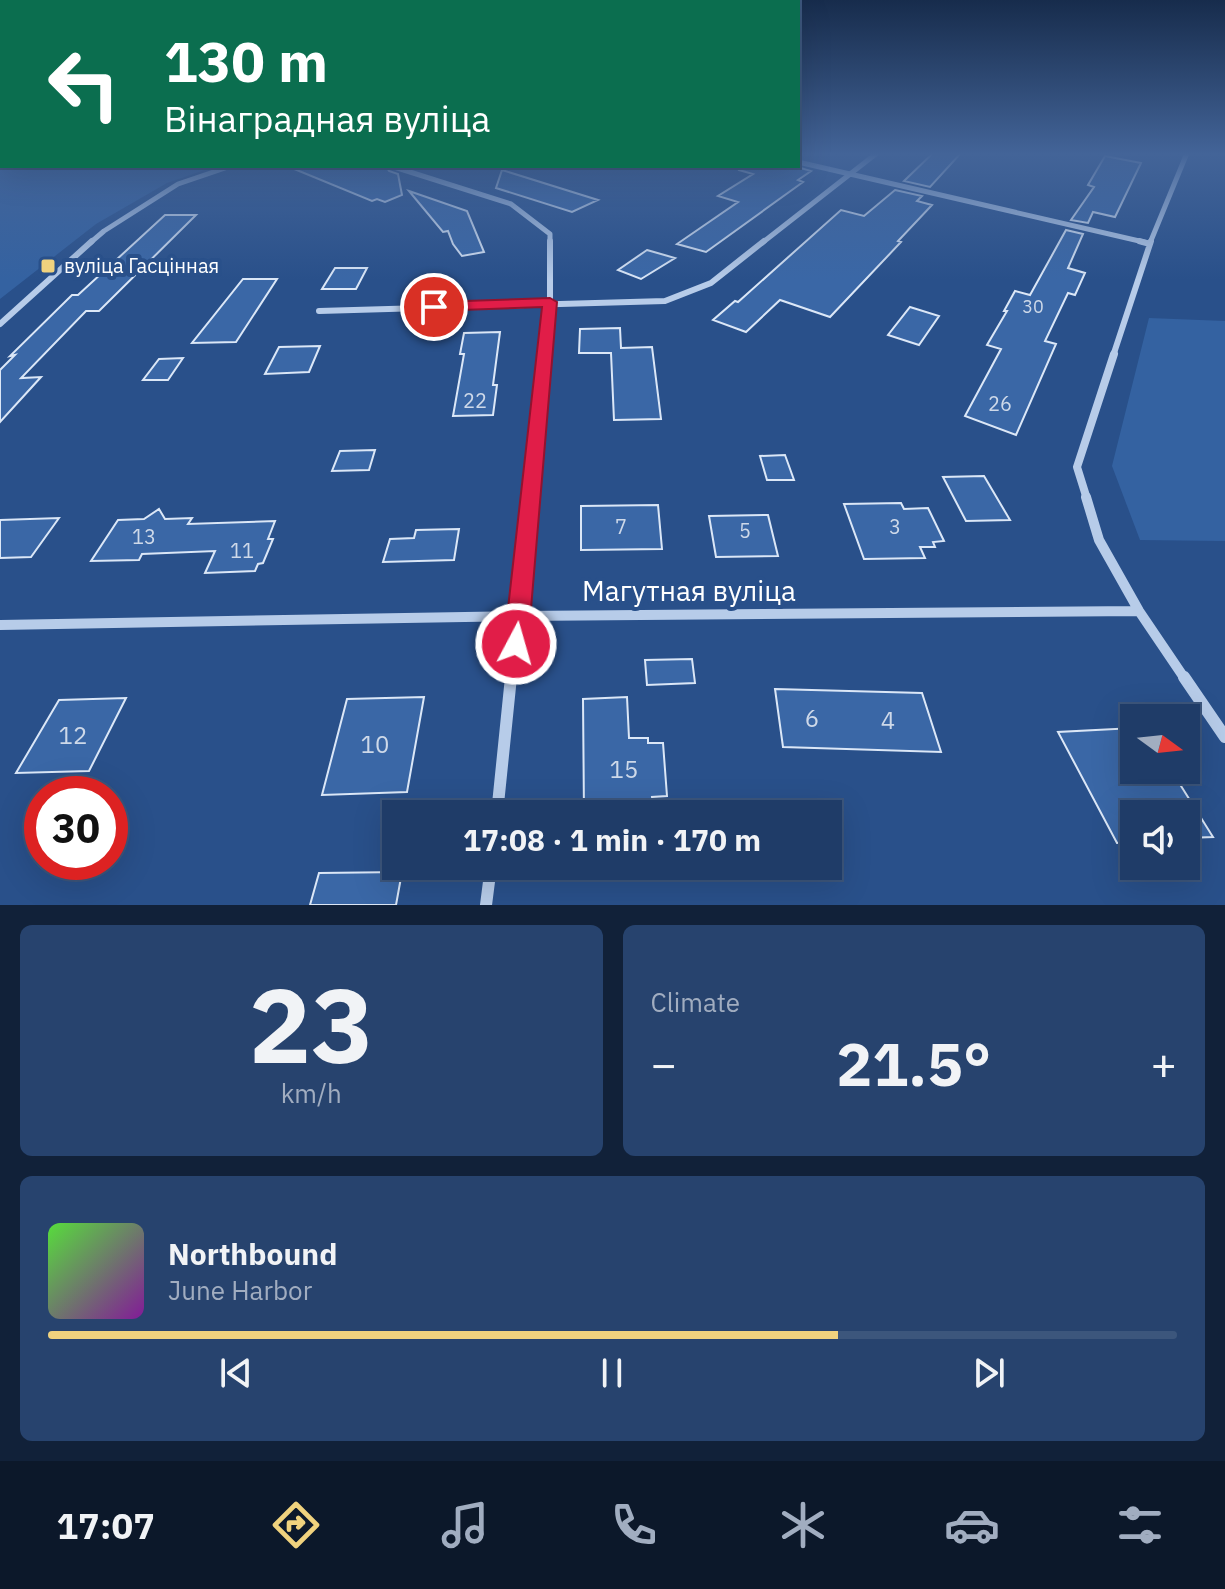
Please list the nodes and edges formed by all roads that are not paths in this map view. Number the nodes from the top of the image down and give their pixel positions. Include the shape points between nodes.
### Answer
1 (160, 195) edge
2 (483, 195) edge
3 (824, 195) edge
4 (942, 195) edge
5 (1170, 195) edge
6 (1150, 244) junction
7 (550, 302) junction
8 (319, 311) dead end
9 (0, 324) edge
10 (1139, 611) junction
11 (519, 616) junction
12 (0, 625) edge
13 (1225, 737) edge
14 (499, 800) edge
15 (489, 880) edge
16 (486, 905) edge

1 - 9 street via 104,231
2 - 7 street via 511,204 550,234
3 - 7 street via 711,283 665,301
4 - 6 street
5 - 6 street
6 - 10 street via 1077,467 1099,540
7 - 8 street
7 - 11 street
10 - 11 street, Магутная вуліца
10 - 13 street
11 - 12 street, Магутная вуліца
11 - 14 street
15 - 16 street

